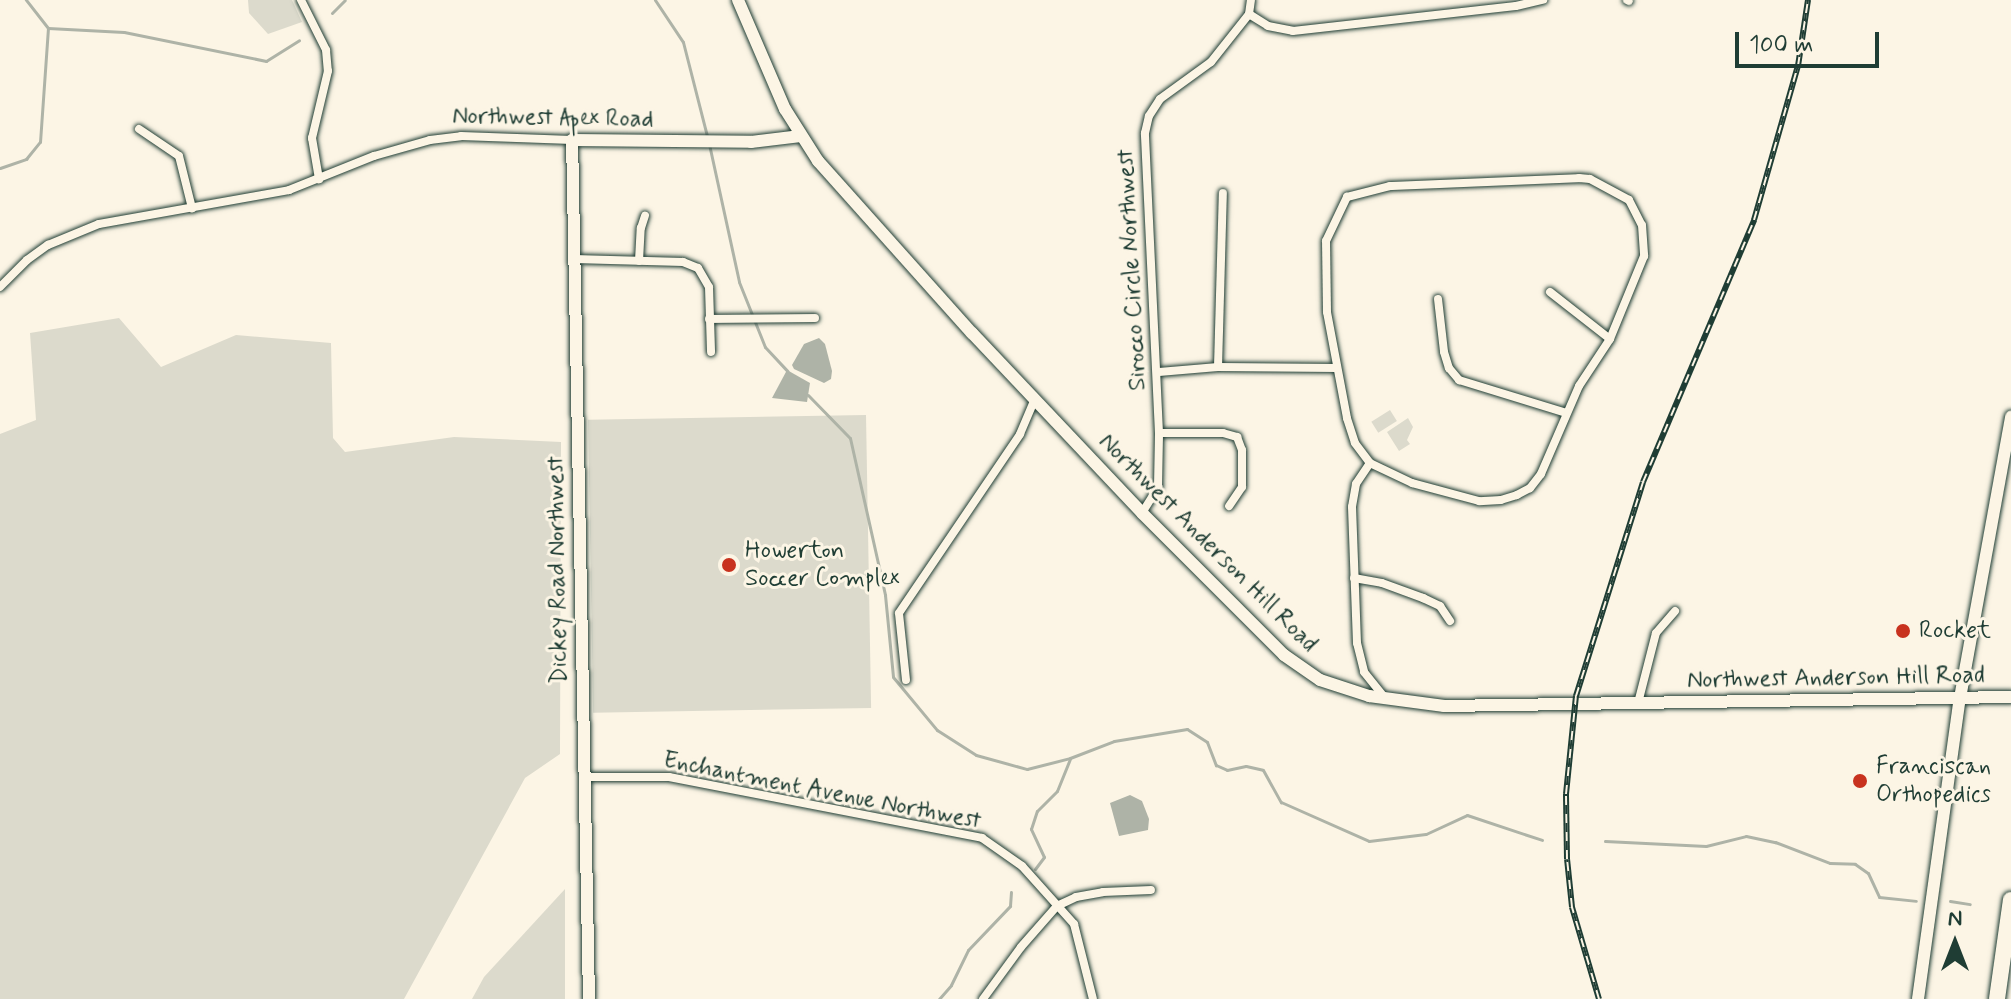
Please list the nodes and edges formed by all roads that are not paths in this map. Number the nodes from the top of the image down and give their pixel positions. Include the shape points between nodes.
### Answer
1 (301, 0) edge
2 (738, 0) edge
3 (1251, 0) edge
4 (1543, 0) edge
5 (1249, 14) junction
6 (139, 129) dead end
7 (801, 136) junction
8 (572, 140) junction
9 (319, 179) junction
10 (1223, 193) dead end
11 (192, 208) junction
12 (645, 216) dead end
13 (574, 259) junction
14 (639, 261) junction
15 (0, 287) edge
16 (1550, 292) dead end
17 (1438, 299) dead end
18 (815, 318) dead end
19 (709, 319) junction
20 (1610, 339) junction
21 (711, 352) dead end
22 (1218, 367) junction
23 (1337, 368) junction
24 (1159, 372) junction
25 (1035, 398) junction
26 (1566, 413) junction
27 (2011, 417) edge
28 (1159, 433) junction
29 (1370, 463) junction
30 (1229, 506) dead end
31 (1142, 513) junction
32 (1354, 578) junction
33 (1675, 611) dead end
34 (1450, 621) dead end
35 (906, 680) dead end
36 (2011, 697) edge
37 (1960, 698) junction
38 (1385, 699) junction
39 (1638, 703) junction
40 (583, 777) junction
41 (1151, 890) dead end
42 (2011, 900) edge
43 (1057, 906) junction
44 (589, 999) edge
45 (983, 999) edge
46 (1093, 999) edge
47 (1918, 999) edge
48 (1997, 999) edge

1 - 9 street via 326,50 328,71 312,138
2 - 7 street, Northwest Anderson Hill Road
3 - 5 street
4 - 5 street via 1293,31 1268,26
5 - 24 street, Sirocco Circle Northwest via 1211,62 1160,99 1149,116 1146,204
6 - 11 street via 179,156
7 - 8 street, Northwest Apex Road via 751,142
7 - 25 street, Northwest Anderson Hill Road
8 - 9 street, Northwest Apex Road via 430,140
8 - 13 street, Dickey Road Northwest
9 - 11 street, Northwest Apex Road via 289,190
10 - 22 street
11 - 15 street, Northwest Apex Road via 99,224 48,245
12 - 14 street
13 - 14 street
13 - 40 street, Dickey Road Northwest
14 - 19 street via 683,262 698,268 709,287
16 - 20 street
17 - 26 street via 1444,352 1459,380
18 - 19 street
19 - 21 street
20 - 23 street via 1644,256 1642,225 1618,192 1579,178 1390,186 1347,197 1326,241 1327,312
20 - 26 street
22 - 23 street
22 - 24 street
23 - 29 street via 1355,443
24 - 28 street, Sirocco Circle Northwest
25 - 31 street, Northwest Anderson Hill Road
25 - 35 street via 1020,434 899,613
26 - 29 street via 1541,474 1530,488 1501,500 1448,494
27 - 37 street
28 - 30 street via 1237,437 1242,486
28 - 31 street, Sirocco Circle Northwest via 1158,487
29 - 32 street via 1356,484 1352,507
31 - 38 street, Northwest Anderson Hill Road via 1293,663 1332,686
32 - 34 street via 1423,598 1440,606
32 - 38 street via 1364,672
33 - 39 street via 1656,633
36 - 37 street, Northwest Anderson Hill Road
37 - 39 street, Northwest Anderson Hill Road
37 - 47 street
38 - 39 street, Northwest Anderson Hill Road via 1444,706
40 - 43 street, Enchantment Avenue Northwest via 669,777 982,838 1022,866
40 - 44 street, Dickey Road Northwest
41 - 43 street via 1103,892
42 - 48 highway
43 - 45 street
43 - 46 street, Enchantment Avenue Northwest via 1074,924

